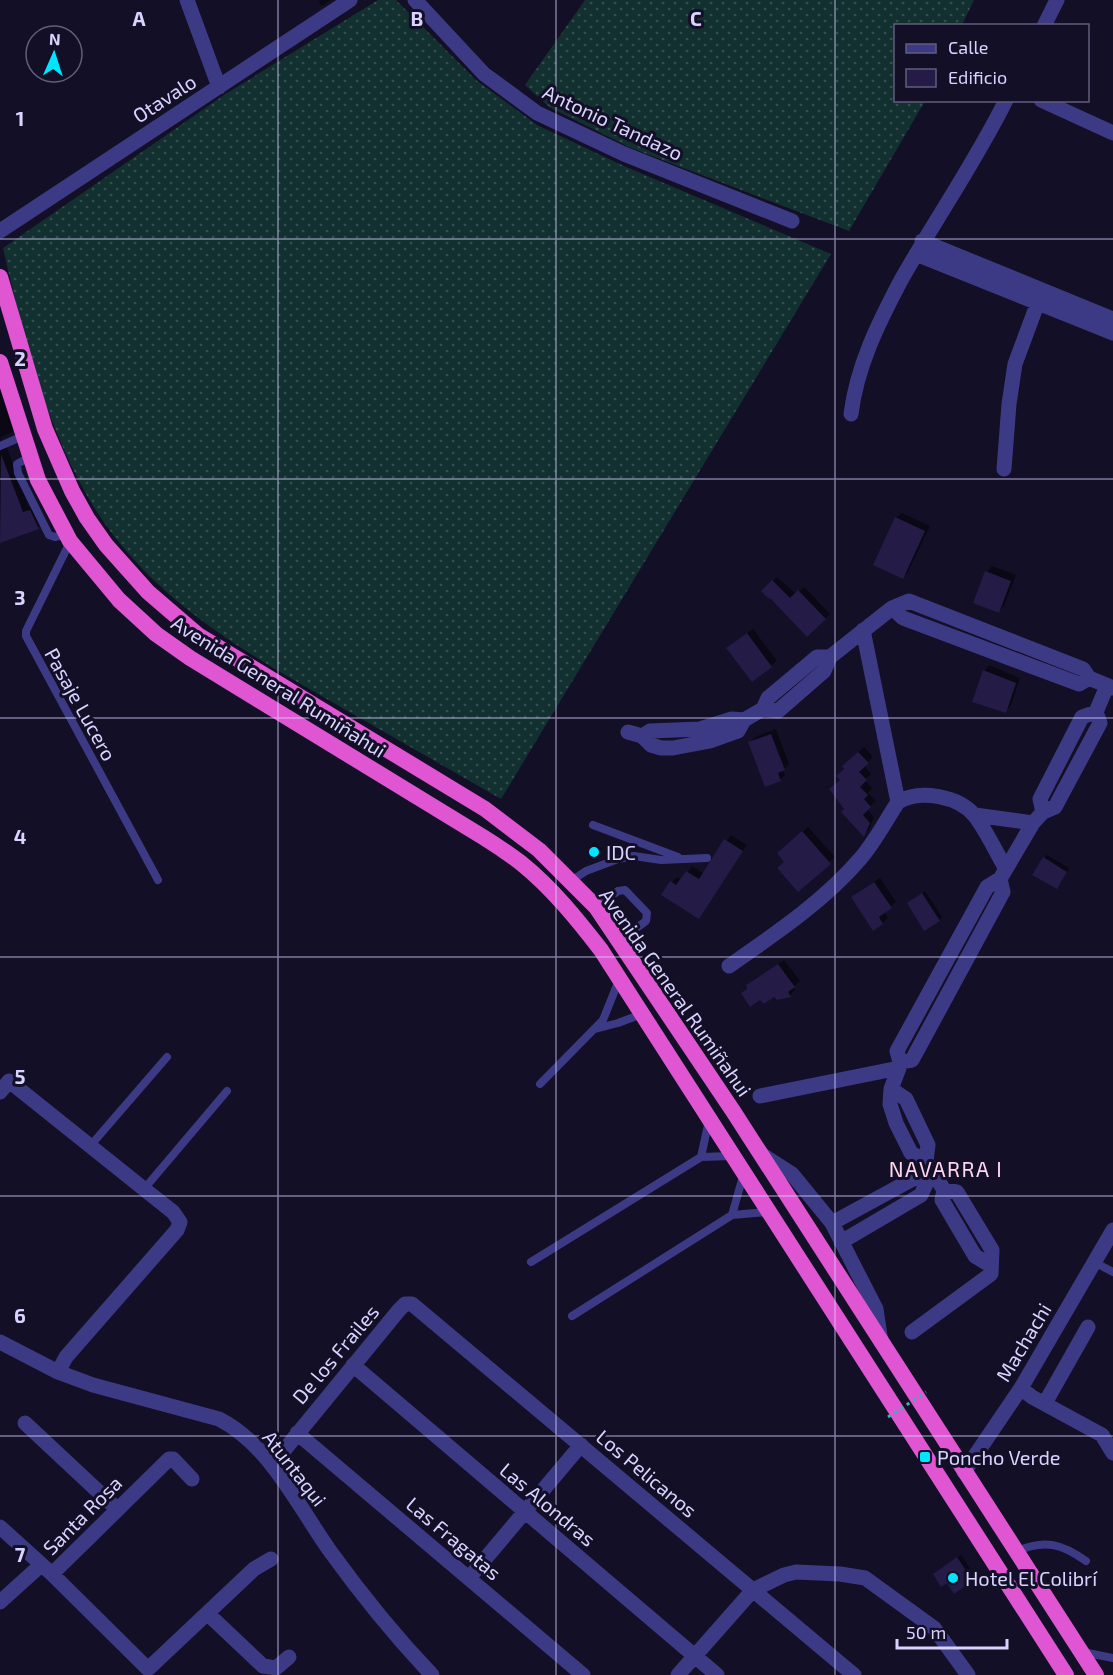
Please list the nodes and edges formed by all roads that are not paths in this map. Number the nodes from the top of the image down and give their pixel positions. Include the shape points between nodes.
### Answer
1 (187, 0) edge
2 (350, 0) edge
3 (415, 0) edge
4 (1057, 0) edge
5 (1045, 24) edge
6 (219, 87) junction
7 (1005, 102) edge
8 (1045, 102) edge
9 (1113, 134) edge
10 (792, 221) dead end
11 (0, 231) edge
12 (919, 248) junction
13 (0, 277) edge
14 (1039, 297) junction
15 (1113, 319) edge
16 (1113, 333) edge
17 (0, 362) edge
18 (851, 414) dead end
19 (23, 436) junction
20 (0, 446) edge
21 (1004, 469) dead end
22 (68, 538) junction
23 (862, 630) junction
24 (1110, 687) edge
25 (635, 734) dead end
26 (898, 802) junction
27 (975, 815) junction
28 (1038, 817) junction
29 (592, 825) dead end
30 (707, 858) dead end
31 (682, 859) junction
32 (1003, 874) junction
33 (158, 880) dead end
34 (571, 881) junction
35 (596, 907) junction
36 (620, 941) junction
37 (729, 966) dead end
38 (620, 979) junction
39 (642, 1014) junction
40 (593, 1030) junction
41 (167, 1057) dead end
42 (900, 1065) junction
43 (3, 1083) edge
44 (540, 1084) dead end
45 (227, 1091) dead end
46 (760, 1096) dead end
47 (709, 1120) junction
48 (91, 1145) junction
49 (760, 1154) junction
50 (701, 1156) junction
51 (733, 1156) junction
52 (929, 1167) junction
53 (744, 1174) junction
54 (144, 1189) junction
55 (768, 1212) junction
56 (732, 1215) junction
57 (832, 1223) junction
58 (1113, 1230) edge
59 (841, 1242) junction
60 (531, 1262) dead end
61 (1094, 1262) junction
62 (1113, 1272) edge
63 (412, 1304) joint
64 (572, 1316) dead end
65 (1088, 1327) dead end
66 (912, 1332) dead end
67 (0, 1342) edge
68 (881, 1342) junction
69 (353, 1365) junction
70 (58, 1372) junction
71 (1021, 1388) junction
72 (1045, 1403) junction
73 (25, 1423) dead end
74 (297, 1433) junction
75 (581, 1445) junction
76 (1113, 1453) edge
77 (272, 1465) junction
78 (964, 1472) junction
79 (192, 1479) dead end
80 (117, 1509) junction
81 (524, 1512) junction
82 (0, 1527) edge
83 (1016, 1552) junction
84 (271, 1558) dead end
85 (1086, 1561) dead end
86 (47, 1570) junction
87 (469, 1578) junction
88 (753, 1590) junction
89 (0, 1602) edge
90 (208, 1614) junction
91 (1079, 1651) junction
92 (695, 1656) junction
93 (289, 1657) dead end
94 (1113, 1658) edge
95 (151, 1672) edge
96 (432, 1675) edge
97 (583, 1675) edge
98 (678, 1675) edge
99 (717, 1675) edge
100 (854, 1675) edge
101 (968, 1675) edge
102 (1066, 1675) edge
103 (1096, 1675) edge

1 - 6 street
2 - 6 street, Otavalo
3 - 10 street, Antonio Tandazo via 484,74 537,113 624,154
4 - 5 street
6 - 11 street, Otavalo
7 - 12 street
8 - 9 street
12 - 14 street
12 - 18 street via 877,325 854,388
13 - 34 highway, Avenida General Rumiñahui via 45,429 62,469 87,518 148,592 198,635 485,809 539,850
14 - 15 street
14 - 16 street
14 - 21 street via 1015,364
17 - 19 highway, Avenida General Rumiñahui
19 - 20 lane
19 - 22 highway, Avenida General Rumiñahui via 38,480
22 - 33 lane, Pasaje Lucero via 26,636
22 - 38 highway, Avenida General Rumiñahui via 119,600 156,634 520,862 580,923
23 - 24 street via 892,608 903,618 1079,684 1089,678
23 - 25 street via 830,657 824,671 778,711 763,709 744,720 732,719 700,729
23 - 26 street
24 - 28 street via 1096,712 1082,717 1040,799
26 - 27 street via 920,795 941,797
26 - 37 street via 861,858 827,892
27 - 28 street
27 - 32 street
28 - 32 street
29 - 31 lane
30 - 31 lane
31 - 34 lane via 626,857 586,871
32 - 42 street via 987,887 897,1051
34 - 35 highway, Avenida General Rumiñahui
35 - 36 highway, Avenida General Rumiñahui
35 - 36 lane via 625,890 647,913 646,921
36 - 49 highway, Avenida General Rumiñahui
38 - 39 highway, Avenida General Rumiñahui
38 - 40 lane via 606,1014
39 - 40 lane
39 - 47 highway, Avenida General Rumiñahui
40 - 44 lane
41 - 48 lane
42 - 46 street
42 - 52 street via 890,1104 911,1153
43 - 48 street
45 - 54 lane
47 - 50 lane
47 - 51 highway, Avenida General Rumiñahui
48 - 54 street
49 - 57 street via 792,1174
49 - 68 highway, Avenida General Rumiñahui
50 - 51 lane
50 - 60 lane
51 - 53 highway, Avenida General Rumiñahui
52 - 57 street
52 - 59 street via 921,1195
52 - 66 street via 944,1190 957,1192 992,1250 989,1277
53 - 55 highway, Avenida General Rumiñahui
53 - 56 lane
54 - 70 street via 173,1212 179,1226 66,1357
55 - 56 lane
55 - 102 highway, Avenida General Rumiñahui
56 - 64 lane
57 - 59 street
58 - 61 street, Machachi
59 - 68 street via 876,1309
61 - 62 lane
61 - 71 street, Machachi
63 - 69 street, De los Frailes via 399,1310
63 - 75 street, Los Pelicanos
65 - 72 street
67 - 70 street, Atuntaqui
68 - 78 highway, Avenida General Rumiñahui
69 - 74 street, De los Frailes
69 - 81 street, Las Alondras
70 - 77 street, Atuntaqui via 219,1419 232,1426
71 - 72 street
71 - 78 street, Machachi
72 - 76 street via 1102,1435
73 - 80 street
74 - 77 street, De los Frailes
74 - 87 street, Las Fragatas
75 - 81 street
75 - 88 street, Los Pelicanos
77 - 96 street, Atuntaqui via 330,1551
78 - 83 highway, Avenida General Rumiñahui
79 - 80 street, Santa Rosa via 171,1458
80 - 86 street, Santa Rosa
81 - 87 street
81 - 92 street, Las Alondras
82 - 86 street, Santa Rosa
83 - 85 lane via 1053,1543
83 - 91 highway, Avenida General Rumiñahui
84 - 90 street via 254,1569
86 - 89 street
86 - 95 street
87 - 97 street, Las Fragatas
88 - 92 street
88 - 100 street, Los Pelicanos
88 - 101 street via 796,1572 865,1578 934,1628
90 - 93 street via 263,1666 276,1668
90 - 95 street
91 - 94 lane
91 - 103 highway, Avenida General Rumiñahui
92 - 98 street
92 - 99 street, Las Alondras

